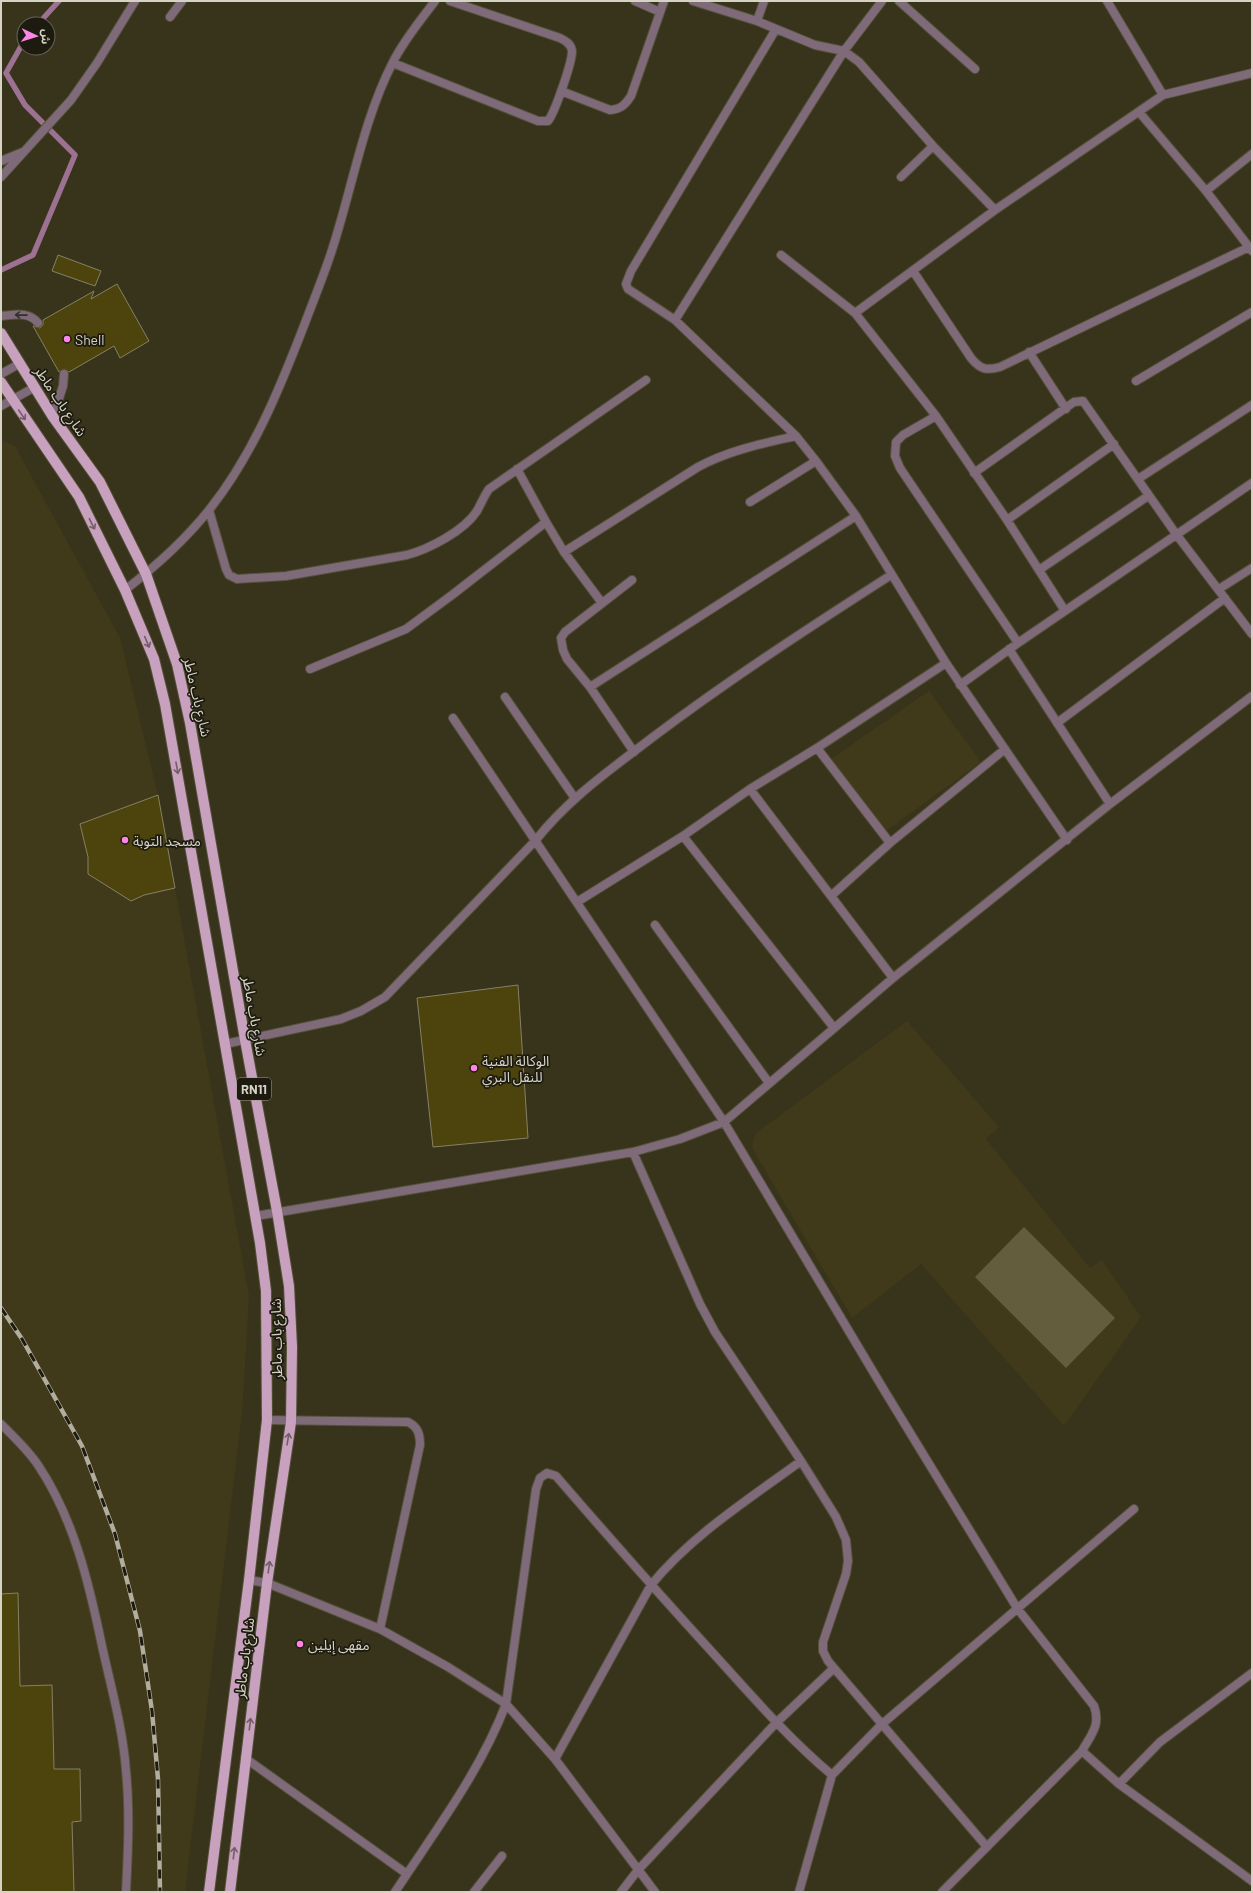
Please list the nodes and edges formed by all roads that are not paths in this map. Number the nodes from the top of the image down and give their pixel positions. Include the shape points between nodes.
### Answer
1 (135, 1) edge
2 (182, 1) edge
3 (435, 1) edge
4 (450, 1) edge
5 (635, 1) edge
6 (664, 1) edge
7 (693, 1) edge
8 (764, 1) edge
9 (899, 1) edge
10 (1107, 1) edge
11 (878, 2) edge
12 (660, 12) junction
13 (170, 17) dead end
14 (757, 21) junction
15 (776, 29) junction
16 (844, 51) junction
17 (393, 63) junction
18 (975, 69) dead end
19 (1252, 73) edge
20 (561, 91) junction
21 (1163, 95) junction
22 (1139, 112) junction
23 (933, 146) junction
24 (26, 151) junction
25 (1252, 154) edge
26 (1, 161) edge
27 (1, 177) edge
28 (901, 177) dead end
29 (1206, 190) junction
30 (995, 210) junction
31 (1251, 249) edge
32 (782, 254) dead end
33 (913, 271) junction
34 (1252, 312) edge
35 (855, 313) junction
36 (1, 316) edge
37 (675, 320) junction
38 (38, 323) dead end
39 (1, 333) edge
40 (1029, 352) junction
41 (19, 364) junction
42 (1, 374) edge
43 (64, 374) dead end
44 (646, 380) dead end
45 (1136, 381) dead end
46 (1, 382) edge
47 (35, 387) junction
48 (12, 400) junction
49 (1252, 405) edge
50 (1, 406) edge
51 (1066, 409) junction
52 (936, 416) junction
53 (53, 417) junction
54 (796, 436) junction
55 (1114, 444) junction
56 (816, 461) junction
57 (516, 469) junction
58 (974, 473) junction
59 (1138, 479) junction
60 (1252, 483) edge
61 (1148, 496) junction
62 (750, 502) dead end
63 (209, 510) junction
64 (856, 516) junction
65 (1007, 520) junction
66 (546, 522) junction
67 (1176, 534) junction
68 (564, 552) junction
69 (1252, 568) edge
70 (1039, 570) junction
71 (146, 574) junction
72 (891, 575) junction
73 (632, 580) dead end
74 (1219, 589) junction
75 (125, 590) junction
76 (1225, 598) junction
77 (602, 602) junction
78 (1064, 611) junction
79 (1252, 634) edge
80 (1018, 643) junction
81 (1009, 649) junction
82 (946, 663) junction
83 (310, 669) dead end
84 (960, 685) junction
85 (590, 687) junction
86 (1252, 696) edge
87 (505, 697) dead end
88 (453, 718) dead end
89 (1057, 723) junction
90 (817, 748) junction
91 (1005, 749) junction
92 (634, 752) junction
93 (750, 789) junction
94 (574, 797) junction
95 (1110, 804) junction
96 (683, 836) junction
97 (1067, 840) junction
98 (535, 841) junction
99 (890, 843) junction
100 (831, 896) junction
101 (577, 902) junction
102 (654, 925) dead end
103 (893, 978) junction
104 (834, 1028) junction
105 (245, 1040) junction
106 (225, 1044) junction
107 (769, 1083) junction
108 (724, 1122) junction
109 (633, 1152) junction
110 (277, 1211) junction
111 (256, 1216) junction
112 (267, 1420) junction
113 (291, 1422) junction
114 (1, 1424) edge
115 (801, 1461) junction
116 (1134, 1509) dead end
117 (249, 1580) junction
118 (267, 1583) junction
119 (651, 1585) junction
120 (1017, 1608) junction
121 (380, 1628) junction
122 (834, 1668) junction
123 (1252, 1673) edge
124 (506, 1704) junction
125 (776, 1723) junction
126 (881, 1725) junction
127 (1082, 1751) junction
128 (246, 1758) junction
129 (555, 1759) junction
130 (832, 1775) junction
131 (1119, 1784) junction
132 (987, 1847) junction
133 (502, 1856) dead end
134 (638, 1870) junction
135 (407, 1874) junction
136 (1252, 1881) edge
137 (126, 1892) edge
138 (209, 1892) edge
139 (230, 1892) edge
140 (395, 1892) edge
141 (474, 1892) edge
142 (621, 1892) edge
143 (656, 1892) edge
144 (799, 1892) edge
145 (942, 1892) edge

1 - 24 street via 97,63 59,115
2 - 13 street
3 - 17 street via 411,31
4 - 20 street via 566,41 572,51
5 - 12 street
6 - 12 street
7 - 14 street
8 - 14 street
9 - 18 street
10 - 21 street
11 - 16 street
12 - 20 street via 631,96 625,106 618,110 610,110
14 - 15 street
15 - 16 street via 815,45
15 - 37 street via 628,277 626,284 633,294
16 - 23 street via 859,62
16 - 37 street
17 - 20 street via 544,122 552,116
17 - 63 street via 373,110 332,251 281,385 244,458
19 - 21 street
21 - 22 street
22 - 29 street
22 - 30 street
23 - 28 street
23 - 30 street
24 - 26 street
24 - 27 street
25 - 29 street
29 - 31 street
30 - 33 street
31 - 40 street
32 - 35 street
33 - 35 street
33 - 40 street via 977,366 994,369
34 - 45 street
35 - 52 street
38 -> 36 street via 27,315
37 - 54 street
39 - 41 main road, شارع باب ماطر / RN11
40 - 51 street
41 - 42 street
41 - 47 main road, شارع باب ماطر / RN11
43 - 53 street via 63,386
44 - 57 street
46 - 48 main road, شارع باب ماطر / RN11
47 - 48 street
47 - 53 main road, شارع باب ماطر / RN11
48 - 50 street
48 -> 75 main road, شارع باب ماطر / RN11 via 79,497
49 - 59 street
51 - 55 street via 1074,402 1083,401
51 - 58 street
52 - 58 street
52 - 80 street via 903,435 896,442 895,456 908,480
53 - 71 main road, شارع باب ماطر / RN11 via 100,482
54 - 56 street
54 - 68 street via 729,452 714,459
55 - 59 street
55 - 65 street
56 - 62 street
56 - 64 street
57 - 63 street via 489,490 477,512 447,537 426,550 286,576 236,579 229,575
57 - 66 street
58 - 65 street
59 - 61 street
60 - 67 street
61 - 67 street
61 - 70 street
63 - 71 street
64 - 72 street
64 - 85 street
65 - 70 street
66 - 68 street
66 - 83 street via 406,629
67 - 74 street
67 - 78 street
68 - 77 street
69 - 74 street
70 - 78 street
71 - 75 street
71 - 105 main road, شارع باب ماطر / RN11 via 177,664 190,723
72 - 82 street
72 - 92 street via 714,692
73 - 77 street
74 - 76 street
75 -> 106 main road, شارع باب ماطر / RN11 via 154,659 165,704
76 - 79 street
76 - 89 street
77 - 85 street via 561,638 567,659
78 - 80 street
80 - 81 street
81 - 84 street
81 - 89 street
82 - 84 street
82 - 90 street
84 - 91 street
85 - 92 street
86 - 95 street
87 - 94 street
88 - 98 street
89 - 95 street
90 - 93 street
90 - 99 street
91 - 97 street
91 - 99 street
92 - 94 street
93 - 96 street
93 - 100 street
94 - 98 street
95 - 97 street
96 - 101 street
96 - 104 street
97 - 103 street
98 - 101 street
98 - 105 street via 385,997 341,1019
99 - 100 street
100 - 103 street
101 - 108 street
102 - 107 street
103 - 104 street
104 - 107 street
105 - 106 street
105 - 110 main road, شارع باب ماطر / RN11
106 - 111 main road, شارع باب ماطر / RN11
107 - 108 street
108 - 109 street via 686,1137
108 - 120 street
109 - 110 street
109 - 115 street via 700,1304 715,1332
110 - 111 street
110 - 113 main road, شارع باب ماطر / RN11 via 289,1286 292,1347
111 - 112 main road, شارع باب ماطر / RN11 via 266,1291
112 - 113 street
112 - 117 main road, شارع باب ماطر / RN11
118 -> 113 main road, شارع باب ماطر / RN11
113 - 121 street via 408,1422 418,1430 420,1445
114 - 137 street via 37,1464 56,1495 73,1531 85,1572 119,1725 126,1770
115 - 119 street via 690,1544 666,1566
115 - 122 street via 836,1517 846,1540 846,1574 823,1642 823,1651
116 - 120 street
117 - 118 street
117 - 138 main road, شارع باب ماطر / RN11
118 - 121 street
128 -> 118 main road, شارع باب ماطر / RN11
119 - 124 street via 556,1476 547,1473 543,1475 536,1489
119 - 125 street
119 - 129 street
120 - 126 street
120 - 127 street via 1094,1706 1097,1722
121 - 124 street
122 - 125 street
122 - 126 street
123 - 131 street via 1160,1742
124 - 129 street
124 - 135 street via 495,1733 480,1761
125 - 130 street
125 - 134 street
126 - 130 street
126 - 132 street
127 - 131 street
127 - 132 street
128 - 135 street
139 -> 128 main road, شارع باب ماطر / RN11
129 - 134 street
130 - 144 street
131 - 136 street
132 - 145 street
133 - 141 street
134 - 142 street
134 - 143 street
135 - 140 street

